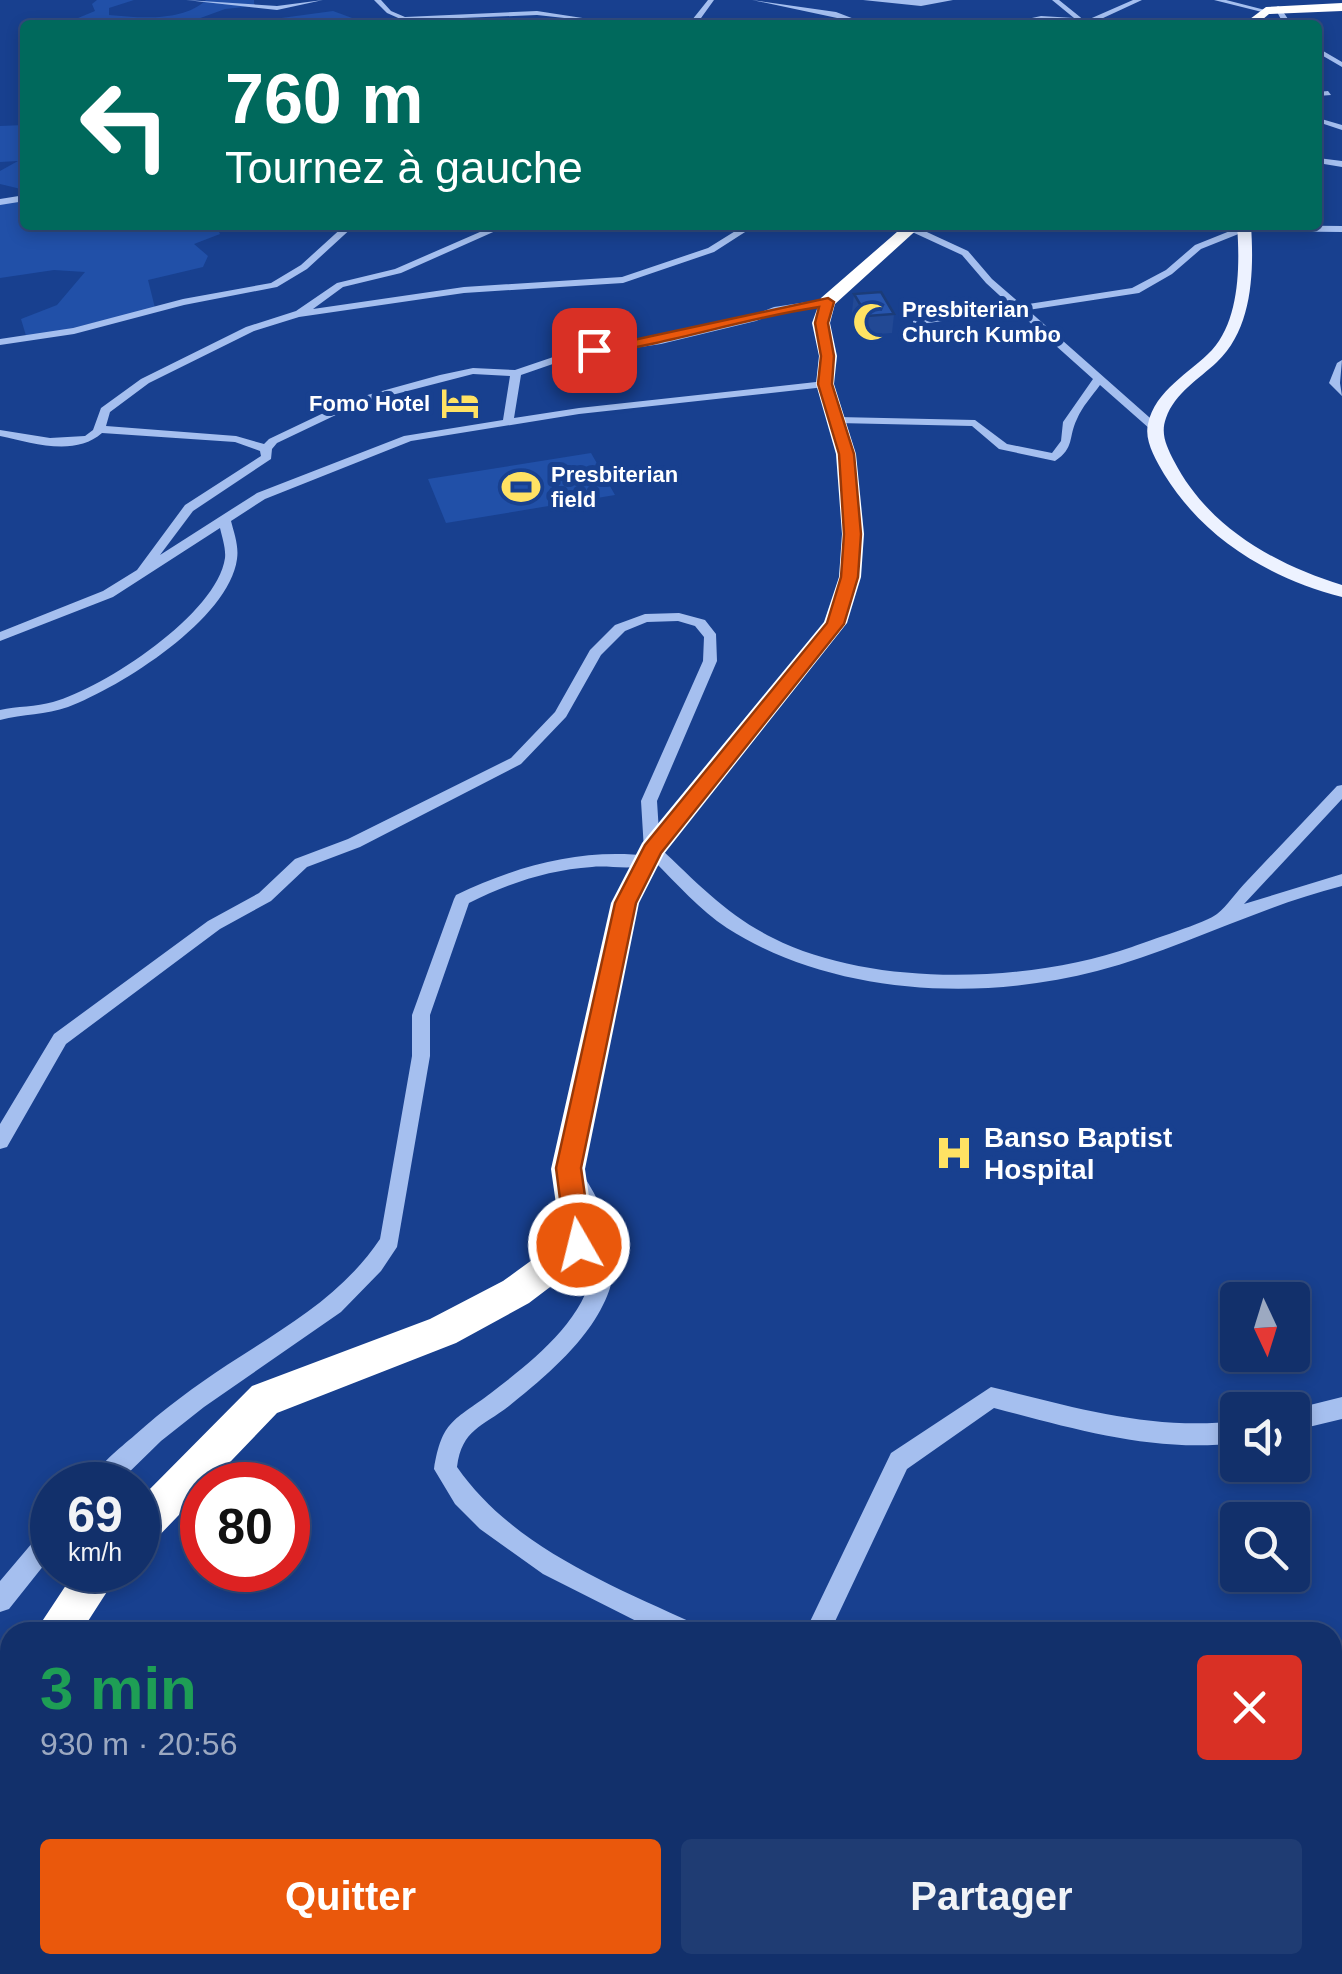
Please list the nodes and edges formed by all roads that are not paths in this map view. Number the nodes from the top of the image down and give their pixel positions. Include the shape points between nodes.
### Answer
1 (189, 0) edge
2 (320, 0) edge
3 (377, 0) edge
4 (525, 0) edge
5 (711, 0) edge
6 (756, 0) edge
7 (872, 0) edge
8 (950, 0) edge
9 (1055, 0) edge
10 (1139, 0) edge
11 (1217, 0) edge
12 (1239, 2) edge
13 (1342, 6) edge
14 (1272, 9) junction
15 (498, 14) junction
16 (408, 18) junction
17 (1101, 18) junction
18 (411, 20) edge
19 (494, 20) edge
20 (588, 20) edge
21 (696, 20) edge
22 (852, 20) edge
23 (1030, 20) edge
24 (1058, 20) edge
25 (1079, 20) edge
26 (1094, 20) edge
27 (1108, 20) edge
28 (1256, 20) edge
29 (1283, 20) edge
30 (344, 230) edge
31 (492, 230) edge
32 (743, 230) edge
33 (905, 230) edge
34 (912, 230) edge
35 (1236, 230) edge
36 (1245, 230) edge
37 (828, 302) junction
38 (1019, 305) junction
39 (298, 314) junction
40 (917, 323) dead end
41 (0, 342) edge
42 (1342, 363) edge
43 (516, 373) junction
44 (1100, 377) junction
45 (825, 384) junction
46 (1342, 393) edge
47 (838, 420) junction
48 (508, 421) junction
49 (1154, 427) junction
50 (100, 430) junction
51 (0, 433) edge
52 (266, 449) junction
53 (224, 518) junction
54 (137, 578) junction
55 (1342, 591) edge
56 (0, 637) edge
57 (0, 715) edge
58 (1342, 790) edge
59 (649, 856) junction
60 (1342, 880) edge
61 (1224, 916) junction
62 (0, 1141) edge
63 (568, 1168) junction
64 (1342, 1408) edge
65 (1310, 1416) edge
66 (1220, 1436) edge
67 (121, 1462) edge
68 (160, 1507) edge
69 (30, 1564) edge
70 (85, 1592) edge
71 (0, 1600) edge
72 (63, 1622) edge
73 (663, 1622) edge
74 (822, 1622) edge

1 - 2 street via 277,8
3 - 16 street
4 - 15 street
5 - 21 street
6 - 22 street
7 - 8 street
9 - 25 street
10 - 17 street
11 - 12 street
12 - 14 street
13 - 14 highway
14 - 28 highway
14 - 29 street
15 - 16 street
15 - 19 street
15 - 20 street
16 - 18 street
17 - 26 street
17 - 27 street
23 - 24 street
30 - 41 street via 274,284
31 - 39 street via 398,271 340,285
32 - 39 street via 711,250 623,280 464,290
33 - 37 highway
34 - 38 street via 966,253
35 - 38 street via 1198,247 1136,291
36 - 49 main road via 1232,331 1163,405
37 - 43 street via 661,341 571,354
37 - 45 highway via 821,323
38 - 40 street
38 - 44 street
39 - 50 street via 145,381 105,410
42 - 46 street via 1334,383
43 - 48 street
43 - 52 street via 473,371 357,401
44 - 47 street via 1055,457 1004,446 974,423
44 - 49 street
45 - 47 highway
45 - 48 street
47 - 59 highway via 852,534 850,577 835,624
48 - 53 street via 408,438 330,466
49 - 55 main road via 1176,480 1221,533
50 - 51 street via 60,444
50 - 52 street via 236,439
52 - 54 street via 267,457 189,508
53 - 54 street
53 - 57 street via 232,560 220,590 190,624 148,657 68,702
54 - 56 street
58 - 61 street
59 - 61 street via 768,944 811,959 951,984 1098,964
59 - 62 street via 649,801 710,661 711,637 700,623 680,617 645,618 620,628 595,653 561,714 516,761 302,863 265,897 214,925 60,1039
59 - 63 highway via 621,921
59 - 67 street via 587,857 498,880 462,899 421,1014 421,1056 390,1241 376,1266
60 - 61 street
63 - 68 highway via 579,1245 516,1292 443,1331 265,1400
63 - 73 street via 595,1207 606,1250 603,1288 526,1375 452,1438 445,1469 460,1497 568,1577
64 - 65 street
66 - 74 street via 1105,1426 990,1397 899,1460
69 - 71 street
70 - 72 highway

